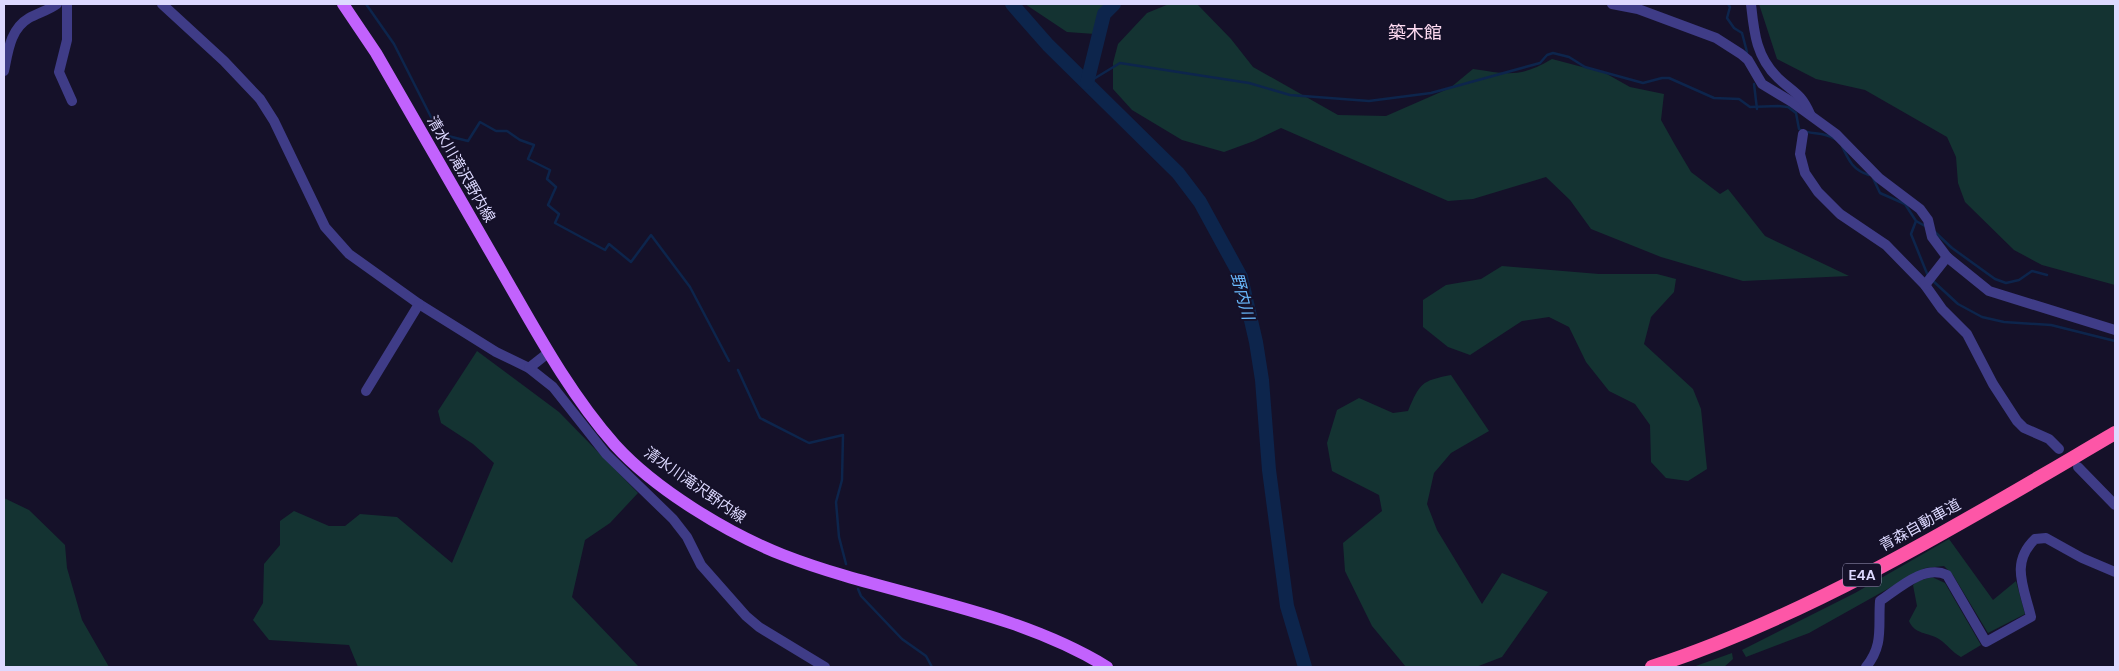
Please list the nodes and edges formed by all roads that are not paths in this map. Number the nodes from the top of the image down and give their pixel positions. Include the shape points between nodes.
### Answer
1 (57, 4) edge
2 (67, 4) edge
3 (343, 4) edge
4 (1612, 4) edge
5 (1751, 4) edge
6 (167, 5) edge
7 (4, 71) edge
8 (72, 101) dead end
9 (1811, 115) junction
10 (1803, 134) dead end
11 (1947, 257) junction
12 (1929, 280) junction
13 (419, 304) junction
14 (2115, 330) edge
15 (548, 353) junction
16 (528, 368) junction
17 (366, 391) dead end
18 (2115, 433) edge
19 (2060, 449) dead end
20 (2078, 466) dead end
21 (2115, 505) edge
22 (2115, 572) edge
23 (825, 667) edge
24 (1106, 667) edge
25 (1652, 667) edge
26 (1866, 667) edge

1 - 7 street via 28,19 13,34
2 - 8 street via 67,40 58,72
3 - 15 main road, 清水川滝沢野内線 via 376,53
4 - 9 street via 1638,9 1716,38 1748,60 1762,84
5 - 9 street via 1755,40 1765,63 1803,98
6 - 13 street via 260,99 325,227 348,254
9 - 11 street via 1845,141 1879,178 1920,208 1928,220 1932,237
10 - 12 street via 1800,154 1805,173 1818,192 1840,214
11 - 12 street
11 - 14 street via 1989,291
12 - 19 street via 1942,309 1967,334 2017,421
13 - 16 street
13 - 17 street
15 - 16 street
15 - 24 main road, 清水川滝沢野内線 via 616,446 644,473 720,525 783,555 844,576 1013,625
16 - 23 street via 552,387 606,454 673,519 701,564 746,616
18 - 25 highway, 青森自動車道 / E4A via 1819,597 1748,630
20 - 21 street
22 - 26 street via 2046,538 2035,538 2025,549 2020,565 2031,617 1986,642 1946,575 1931,571 1923,574 1880,601 1880,638 1876,654

